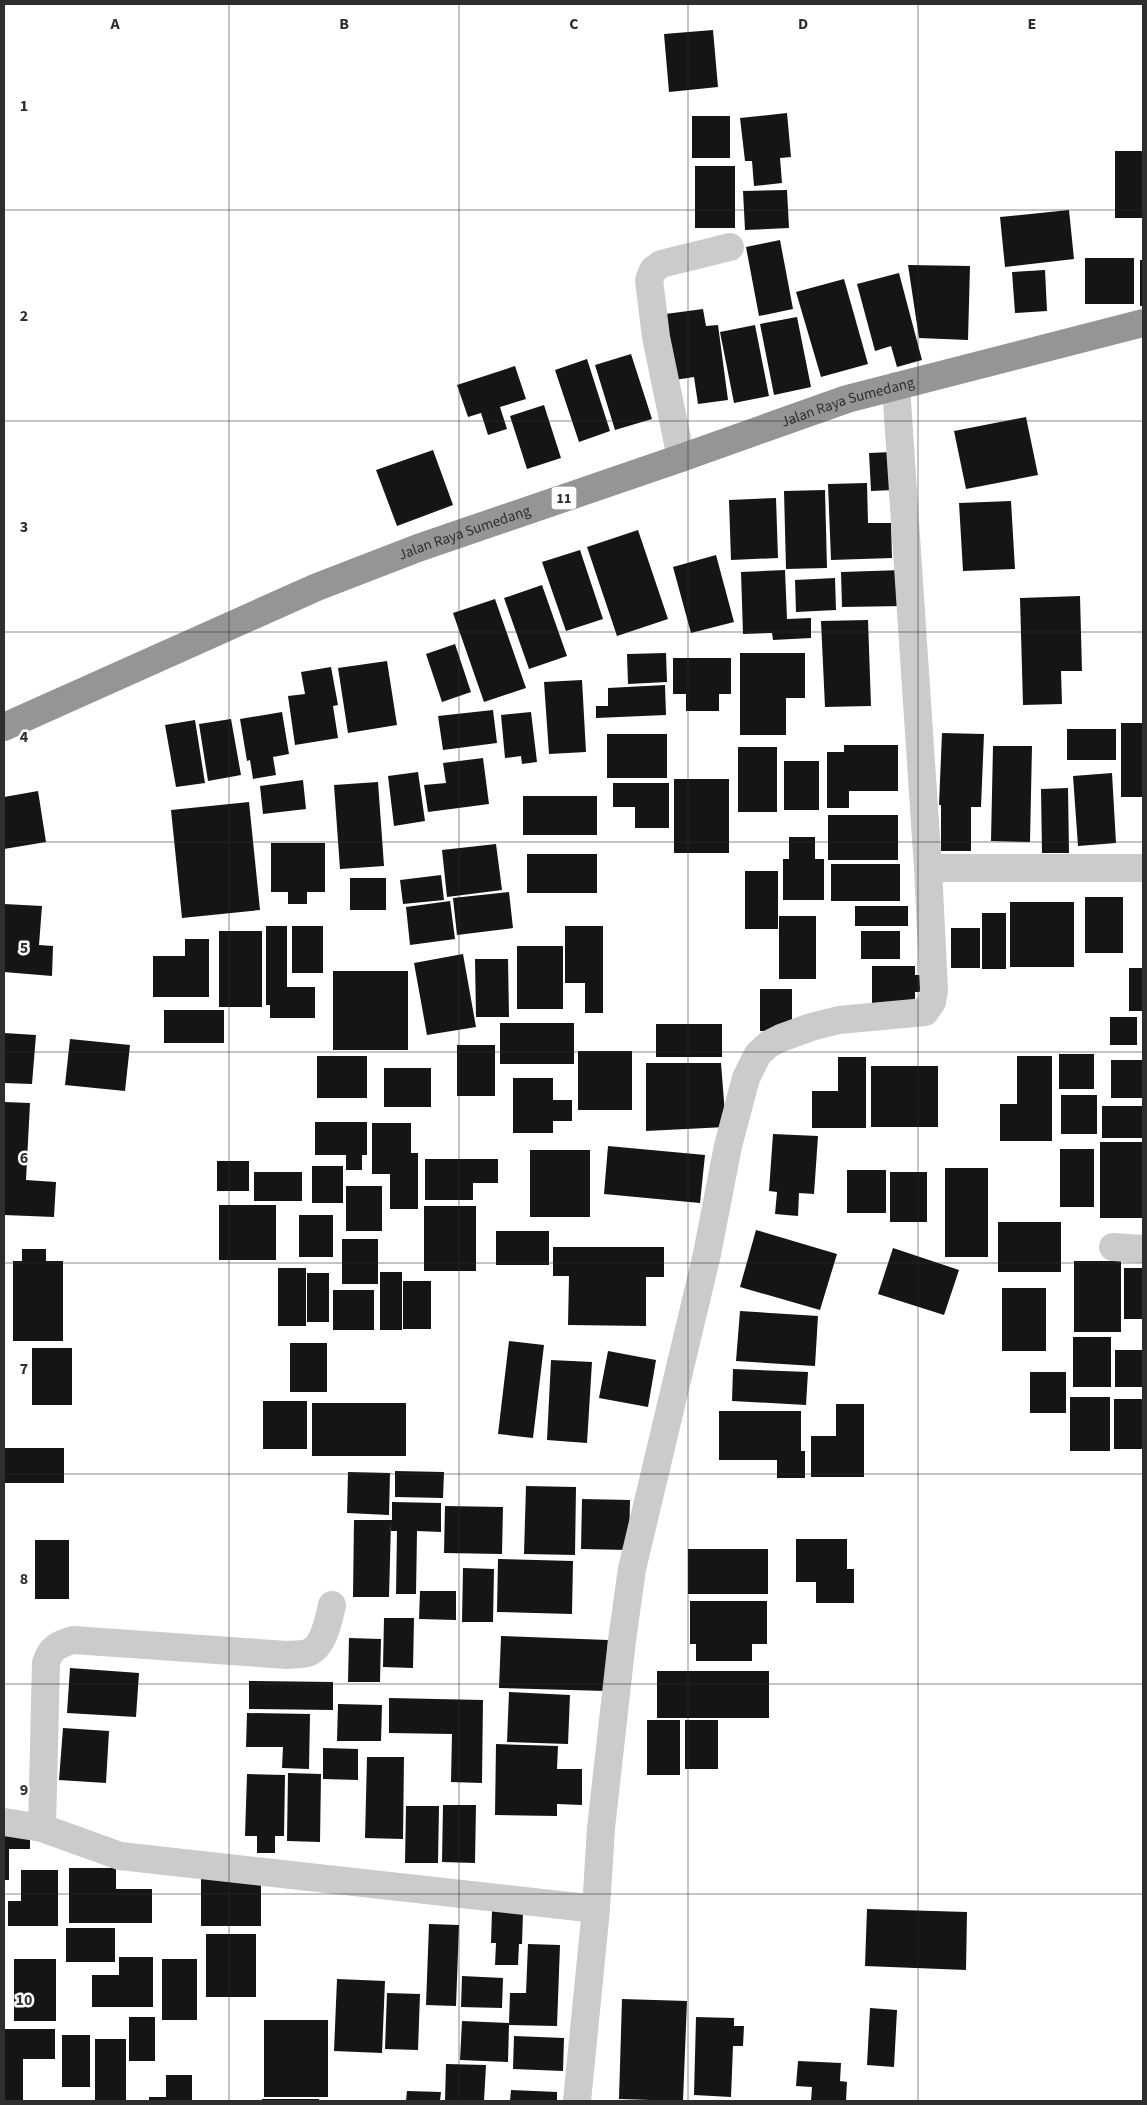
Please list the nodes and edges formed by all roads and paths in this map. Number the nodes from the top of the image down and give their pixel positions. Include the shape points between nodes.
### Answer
1 (730, 247) dead end
2 (1143, 323) edge
3 (896, 386) junction
4 (681, 458) junction
5 (4, 727) edge
6 (928, 868) junction
7 (1143, 868) edge
8 (1113, 1247) dead end
9 (1143, 1248) edge
10 (332, 1605) dead end
11 (4, 1822) edge
12 (42, 1828) junction
13 (596, 1910) junction
14 (577, 2101) edge

1 - 4 street via 661,264 653,270 649,280 656,337
2 - 3 highway, Jalan Raya Sumedang / 11
3 - 4 highway, Jalan Raya Sumedang / 11
3 - 6 street
4 - 5 highway, Jalan Raya Sumedang / 11 via 418,548 317,587
6 - 7 street
6 - 13 street via 934,990 932,1002 925,1012 839,1020 810,1027 770,1044 758,1054 746,1078 632,1569 601,1828
8 - 9 street
10 - 12 street via 326,1629 309,1653 286,1655 74,1640 50,1651 46,1663
11 - 12 street
12 - 13 street via 120,1856
13 - 14 street

